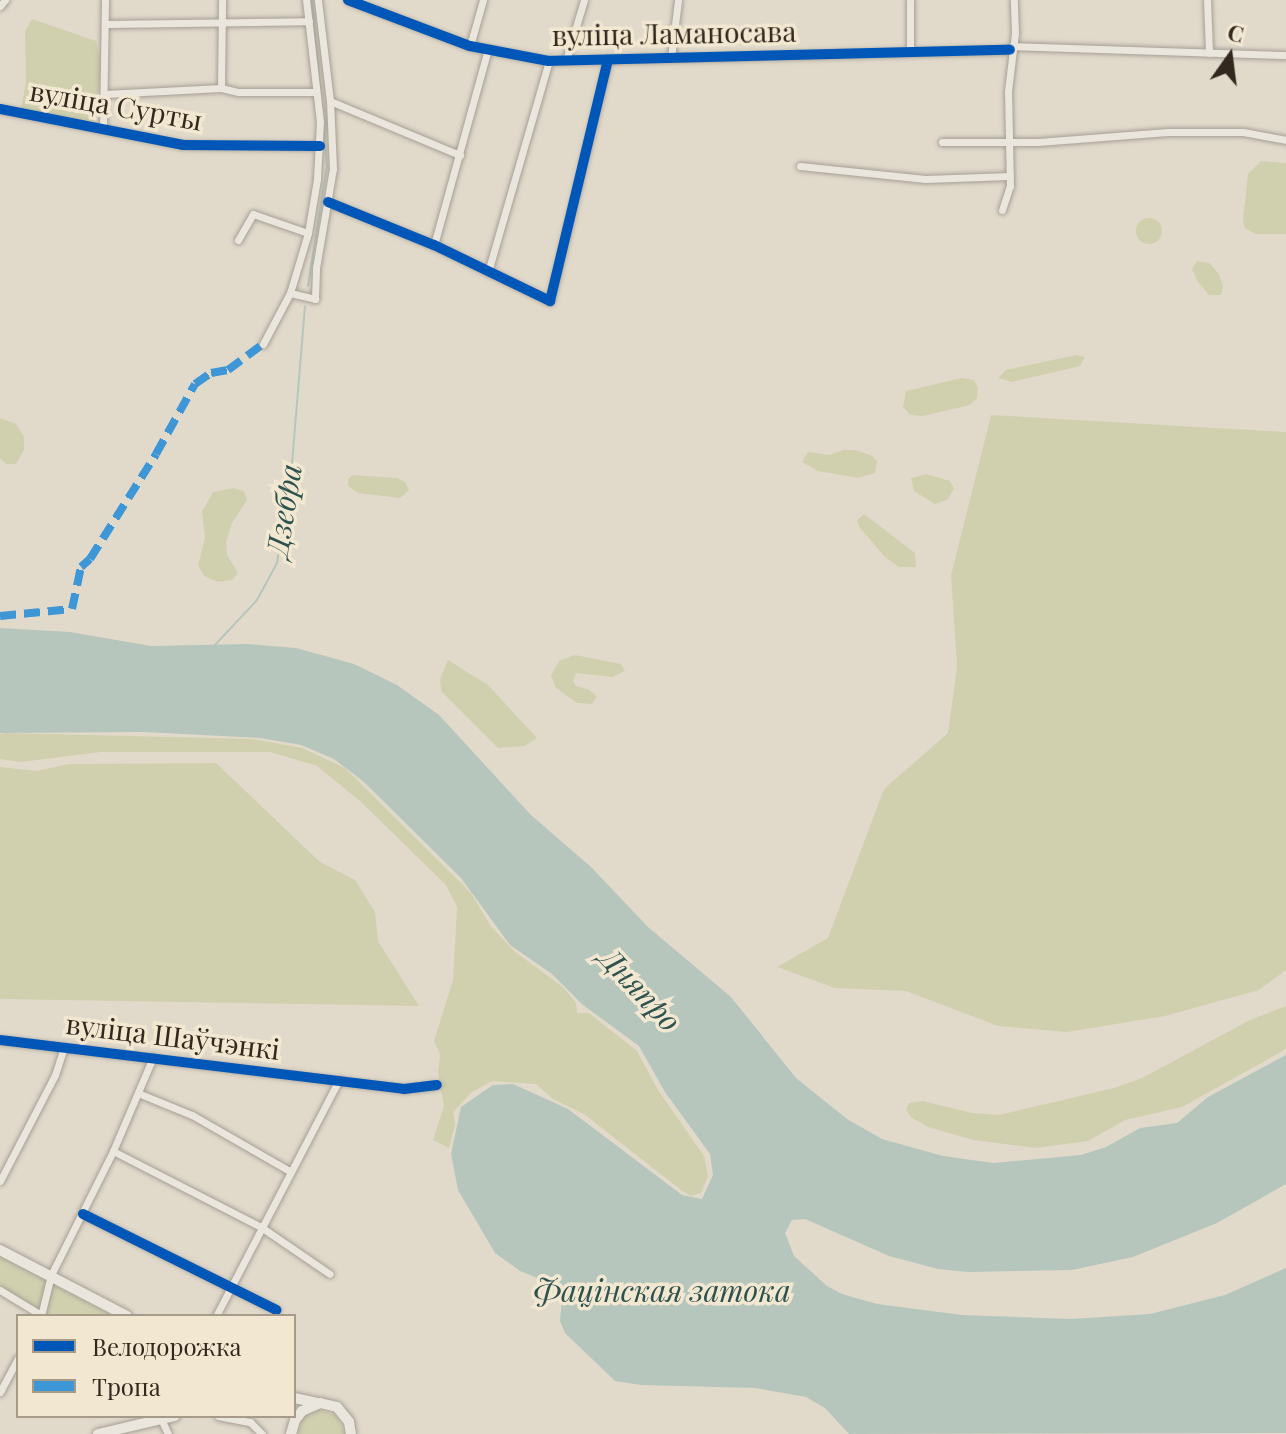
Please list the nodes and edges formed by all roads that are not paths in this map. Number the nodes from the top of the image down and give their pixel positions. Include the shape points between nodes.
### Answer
1 (5, 0) edge
2 (105, 0) edge
3 (222, 0) edge
4 (306, 0) edge
5 (318, 0) edge
6 (348, 0) edge
7 (483, 0) edge
8 (584, 0) edge
9 (678, 0) edge
10 (910, 0) edge
11 (1014, 0) edge
12 (1207, 0) edge
13 (364, 2) edge
14 (0, 6) edge
15 (222, 20) junction
16 (309, 21) junction
17 (106, 24) junction
18 (470, 46) junction
19 (1011, 48) junction
20 (910, 51) junction
21 (487, 52) junction
22 (1209, 53) junction
23 (1286, 55) edge
24 (671, 58) junction
25 (566, 60) junction
26 (608, 60) junction
27 (549, 61) junction
28 (221, 88) junction
29 (316, 92) junction
30 (105, 94) junction
31 (330, 101) junction
32 (0, 109) edge
33 (103, 129) junction
34 (1286, 140) edge
35 (942, 142) dead end
36 (1009, 142) junction
37 (320, 146) junction
38 (460, 155) junction
39 (800, 166) dead end
40 (1010, 176) junction
41 (328, 202) junction
42 (1002, 210) dead end
43 (308, 233) junction
44 (238, 240) dead end
45 (434, 245) junction
46 (488, 272) junction
47 (290, 293) junction
48 (263, 344) dead end
49 (0, 1040) edge
50 (64, 1047) junction
51 (153, 1057) junction
52 (339, 1080) junction
53 (437, 1085) dead end
54 (138, 1093) junction
55 (113, 1151) junction
56 (291, 1172) junction
57 (0, 1181) edge
58 (83, 1214) junction
59 (261, 1227) junction
60 (0, 1250) edge
61 (330, 1274) dead end
62 (51, 1275) junction
63 (230, 1286) junction
64 (0, 1290) edge
65 (276, 1310) dead end
66 (38, 1314) edge
67 (41, 1314) edge
68 (123, 1314) edge
69 (217, 1314) edge
70 (16, 1362) edge
71 (0, 1392) edge
72 (296, 1398) edge
73 (320, 1403) junction
74 (170, 1418) edge
75 (229, 1418) edge
76 (162, 1421) junction
77 (291, 1432) edge
78 (98, 1434) edge
79 (168, 1434) edge
80 (262, 1434) edge
81 (351, 1434) edge

1 - 14 street
2 - 17 street
3 - 15 street
4 - 16 street
5 - 31 street
6 - 13 street, вуліца Ламаносава
7 - 18 street
8 - 25 street
9 - 24 street
10 - 20 street
11 - 19 street
12 - 22 street
13 - 18 street, вуліца Ламаносава
15 - 16 street
15 - 17 street
15 - 28 street
16 - 29 street
17 - 30 street
18 - 21 street, вуліца Ламаносава
19 - 20 street, вуліца Ламаносава
19 - 22 street, вуліца Ламаносава
19 - 36 street
20 - 24 street, вуліца Ламаносава
21 - 27 street, вуліца Ламаносава
21 - 38 street
22 - 23 street, вуліца Ламаносава
24 - 26 street, вуліца Ламаносава
25 - 26 street, вуліца Ламаносава
25 - 27 street, вуліца Ламаносава
26 - 46 street via 550,301
27 - 46 street
28 - 29 street
28 - 30 street
29 - 37 street
30 - 33 street
31 - 38 street
31 - 41 street via 333,169
32 - 33 street, вуліца Сурты
33 - 37 street, вуліца Сурты via 183,145
34 - 36 street via 1243,132 1168,132
35 - 36 street
36 - 40 street
37 - 43 street
38 - 45 street
39 - 40 street via 925,179
40 - 42 street
41 - 45 street
41 - 47 street via 315,299
43 - 44 street via 253,214
43 - 47 street
45 - 46 street
47 - 48 street
49 - 50 street, вуліца Шаўчэнкі
50 - 51 street, вуліца Шаўчэнкі
50 - 57 street
51 - 52 street, вуліца Шаўчэнкі
51 - 54 street
52 - 53 street, вуліца Шаўчэнкі via 404,1089
52 - 56 street
54 - 55 street
54 - 56 street via 192,1115
55 - 58 street
55 - 59 street
56 - 59 street
58 - 62 street
58 - 63 street
59 - 61 street
59 - 63 street
60 - 62 main road
62 - 67 street
62 - 68 main road
63 - 65 street
63 - 69 street
64 - 66 street
70 - 71 street
72 - 73 main road
73 - 77 main road via 302,1411
73 - 81 main road via 337,1407
74 - 76 main road
75 - 80 street via 250,1422
76 - 78 main road
76 - 79 street

